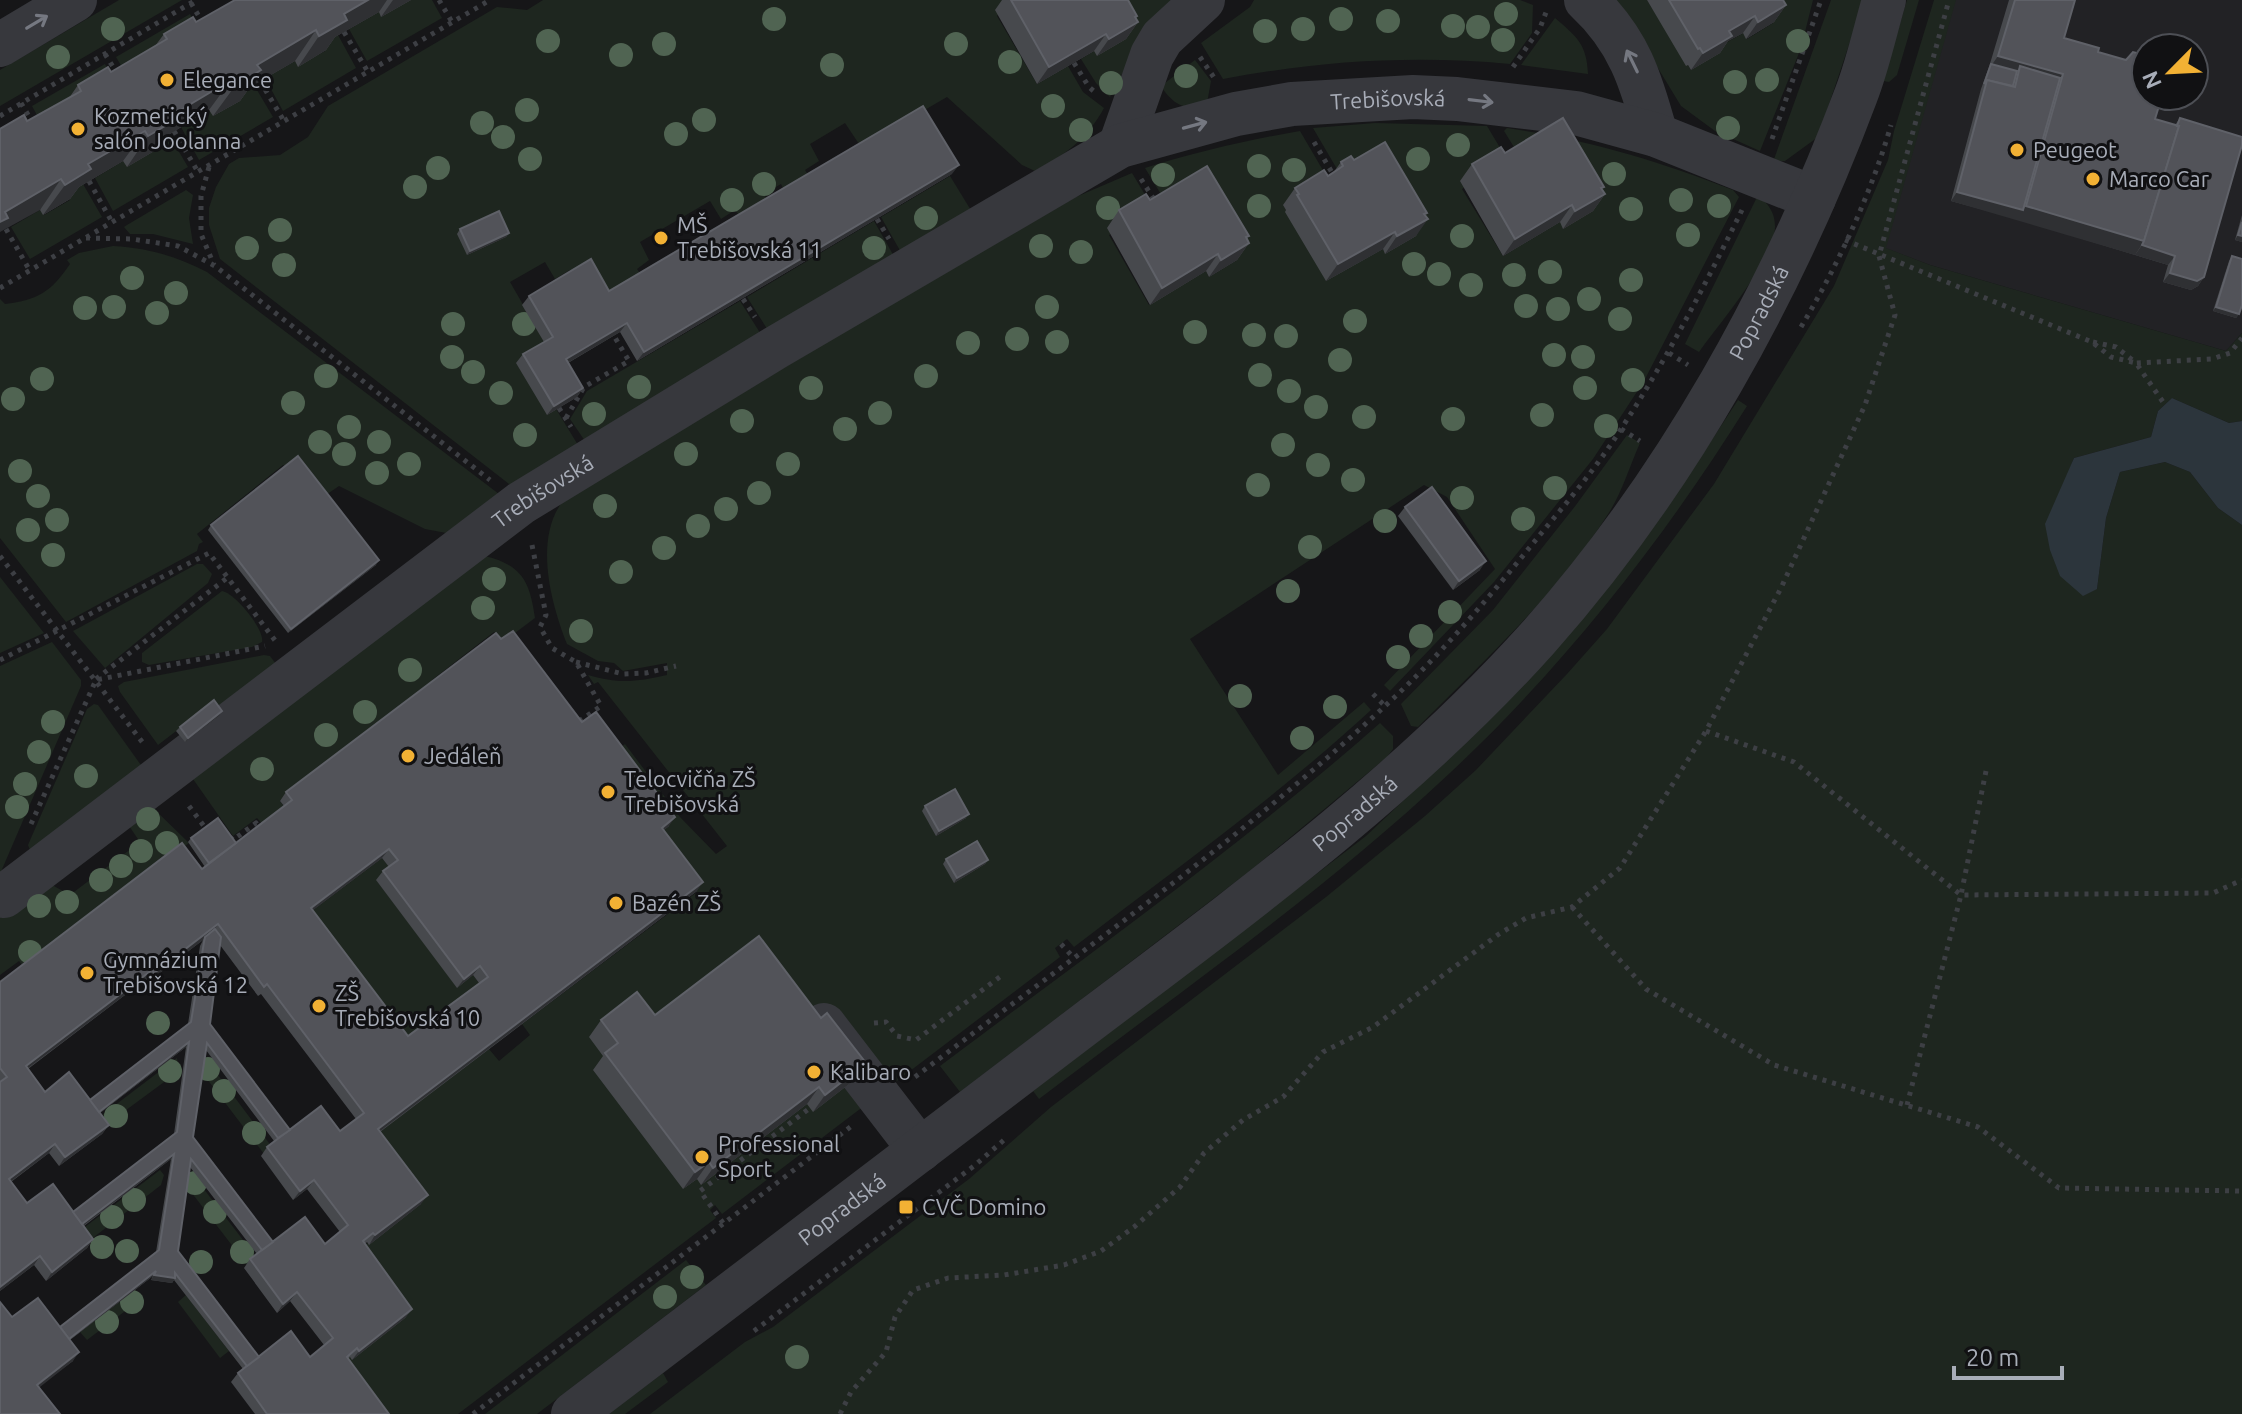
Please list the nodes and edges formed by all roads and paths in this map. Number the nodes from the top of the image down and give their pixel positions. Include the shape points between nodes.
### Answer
1 (75, 0) edge
2 (439, 0) edge
3 (490, 0) edge
4 (1203, 0) edge
5 (1586, 0) edge
6 (1821, 0) edge
7 (1884, 0) edge
8 (1949, 0) edge
9 (192, 1) edge
10 (452, 22) junction
11 (1540, 28) dead end
12 (344, 32) edge
13 (209, 33) edge
14 (0, 45) edge
15 (105, 54) junction
16 (1199, 56) dead end
17 (1520, 56) dead end
18 (1208, 68) dead end
19 (368, 72) junction
20 (260, 81) edge
21 (122, 83) edge
22 (21, 103) junction
23 (0, 116) edge
24 (284, 121) junction
25 (174, 131) edge
26 (38, 133) edge
27 (1656, 135) junction
28 (1120, 146) junction
29 (1882, 157) dead end
30 (209, 165) junction
31 (198, 172) junction
32 (1758, 176) junction
33 (89, 181) edge
34 (1814, 198) junction
35 (112, 222) junction
36 (6, 229) edge
37 (86, 238) junction
38 (1845, 240) junction
39 (1879, 256) junction
40 (1835, 262) dead end
41 (215, 266) junction
42 (30, 271) junction
43 (0, 288) edge
44 (614, 336) edge
45 (2242, 338) edge
46 (2092, 342) junction
47 (2136, 363) junction
48 (2163, 402) dead end
49 (566, 418) edge
50 (1621, 429) junction
51 (1641, 442) dead end
52 (521, 503) junction
53 (0, 556) edge
54 (227, 578) junction
55 (59, 631) junction
56 (288, 658) junction
57 (0, 660) edge
58 (576, 662) junction
59 (84, 664) dead end
60 (676, 666) dead end
61 (96, 680) junction
62 (1373, 694) dead end
63 (1385, 706) junction
64 (572, 726) edge
65 (1706, 731) junction
66 (1986, 771) dead end
67 (260, 829) edge
68 (225, 830) edge
69 (25, 837) dead end
70 (2242, 880) edge
71 (1961, 895) junction
72 (4, 896) dead end
73 (1572, 907) junction
74 (1061, 944) dead end
75 (1073, 957) junction
76 (1001, 976) dead end
77 (796, 988) edge
78 (875, 1023) dead end
79 (883, 1102) junction
80 (1907, 1105) junction
81 (810, 1108) edge
82 (920, 1150) junction
83 (2242, 1191) edge
84 (911, 1213) dead end
85 (723, 1223) junction
86 (768, 1321) dead end
87 (473, 1414) edge
88 (573, 1414) edge
89 (840, 1414) edge

14 -> 1 street
2 - 10 path
3 - 10 path
4 - 28 street via 1162,38 1152,55
27 -> 5 street via 1628,52
6 - 32 path
7 - 34 street, Popradská via 1858,90
8 - 39 path
9 - 13 path
9 - 15 path
10 - 19 path
11 - 17 path
12 - 19 path
15 - 21 path
15 - 22 path
16 - 18 path
19 - 24 path
20 - 24 path
22 - 23 path
22 - 26 path
24 - 30 path
25 - 31 path
28 -> 27 street, Trebišovská via 1250,111 1413,97 1576,113
27 - 32 street, Trebišovská
28 - 52 street, Trebišovská
29 - 38 path
30 - 31 path
30 - 41 path via 201,196 201,234
31 - 35 path
32 - 34 street, Trebišovská
32 - 50 path via 1669,353
33 - 35 path
34 - 82 street, Popradská via 1722,380 1598,565 1536,640 1424,752 1276,880
35 - 37 path
36 - 42 path
37 - 41 path via 178,246
37 - 42 path
38 - 39 path
38 - 40 path
39 - 46 path
39 - 65 path via 1895,315 1865,405 1781,588
41 - 52 path
42 - 43 path
44 - 49 path via 629,361 584,387
45 - 47 path via 2230,353 2212,359
46 - 47 path via 2111,357
46 - 47 path via 2116,347
47 - 48 path
50 - 51 path
50 - 63 path via 1484,603
52 - 56 street, Trebišovská
52 - 58 path via 546,615 540,627 552,648
53 - 55 path
54 - 55 path via 209,553
54 - 56 path
54 - 61 path
55 - 57 path
55 - 59 path
56 - 61 path
56 - 72 street, Trebišovská
58 - 60 path via 623,674
58 - 64 path via 601,706
61 - 69 path
62 - 63 path
63 - 75 path via 1231,838
65 - 71 path via 1794,762
65 - 73 path via 1620,868
66 - 71 path
67 - 68 path via 256,823 233,840
70 - 71 path via 2213,893
71 - 80 path
73 - 80 path via 1646,989 1774,1065
73 - 89 path via 1526,918 1373,1027 1323,1052 1283,1097 1213,1145 1180,1187 1101,1251 1064,1265 948,1278 913,1290 895,1317 886,1352 851,1392
74 - 75 path
75 - 79 path
76 - 78 path via 916,1040 897,1036 886,1022
77 - 79 street
79 - 82 street
79 - 85 path
80 - 83 path via 1978,1127 2059,1188
81 - 85 path via 700,1191
82 - 88 street, Popradská
84 - 86 path
85 - 87 path

